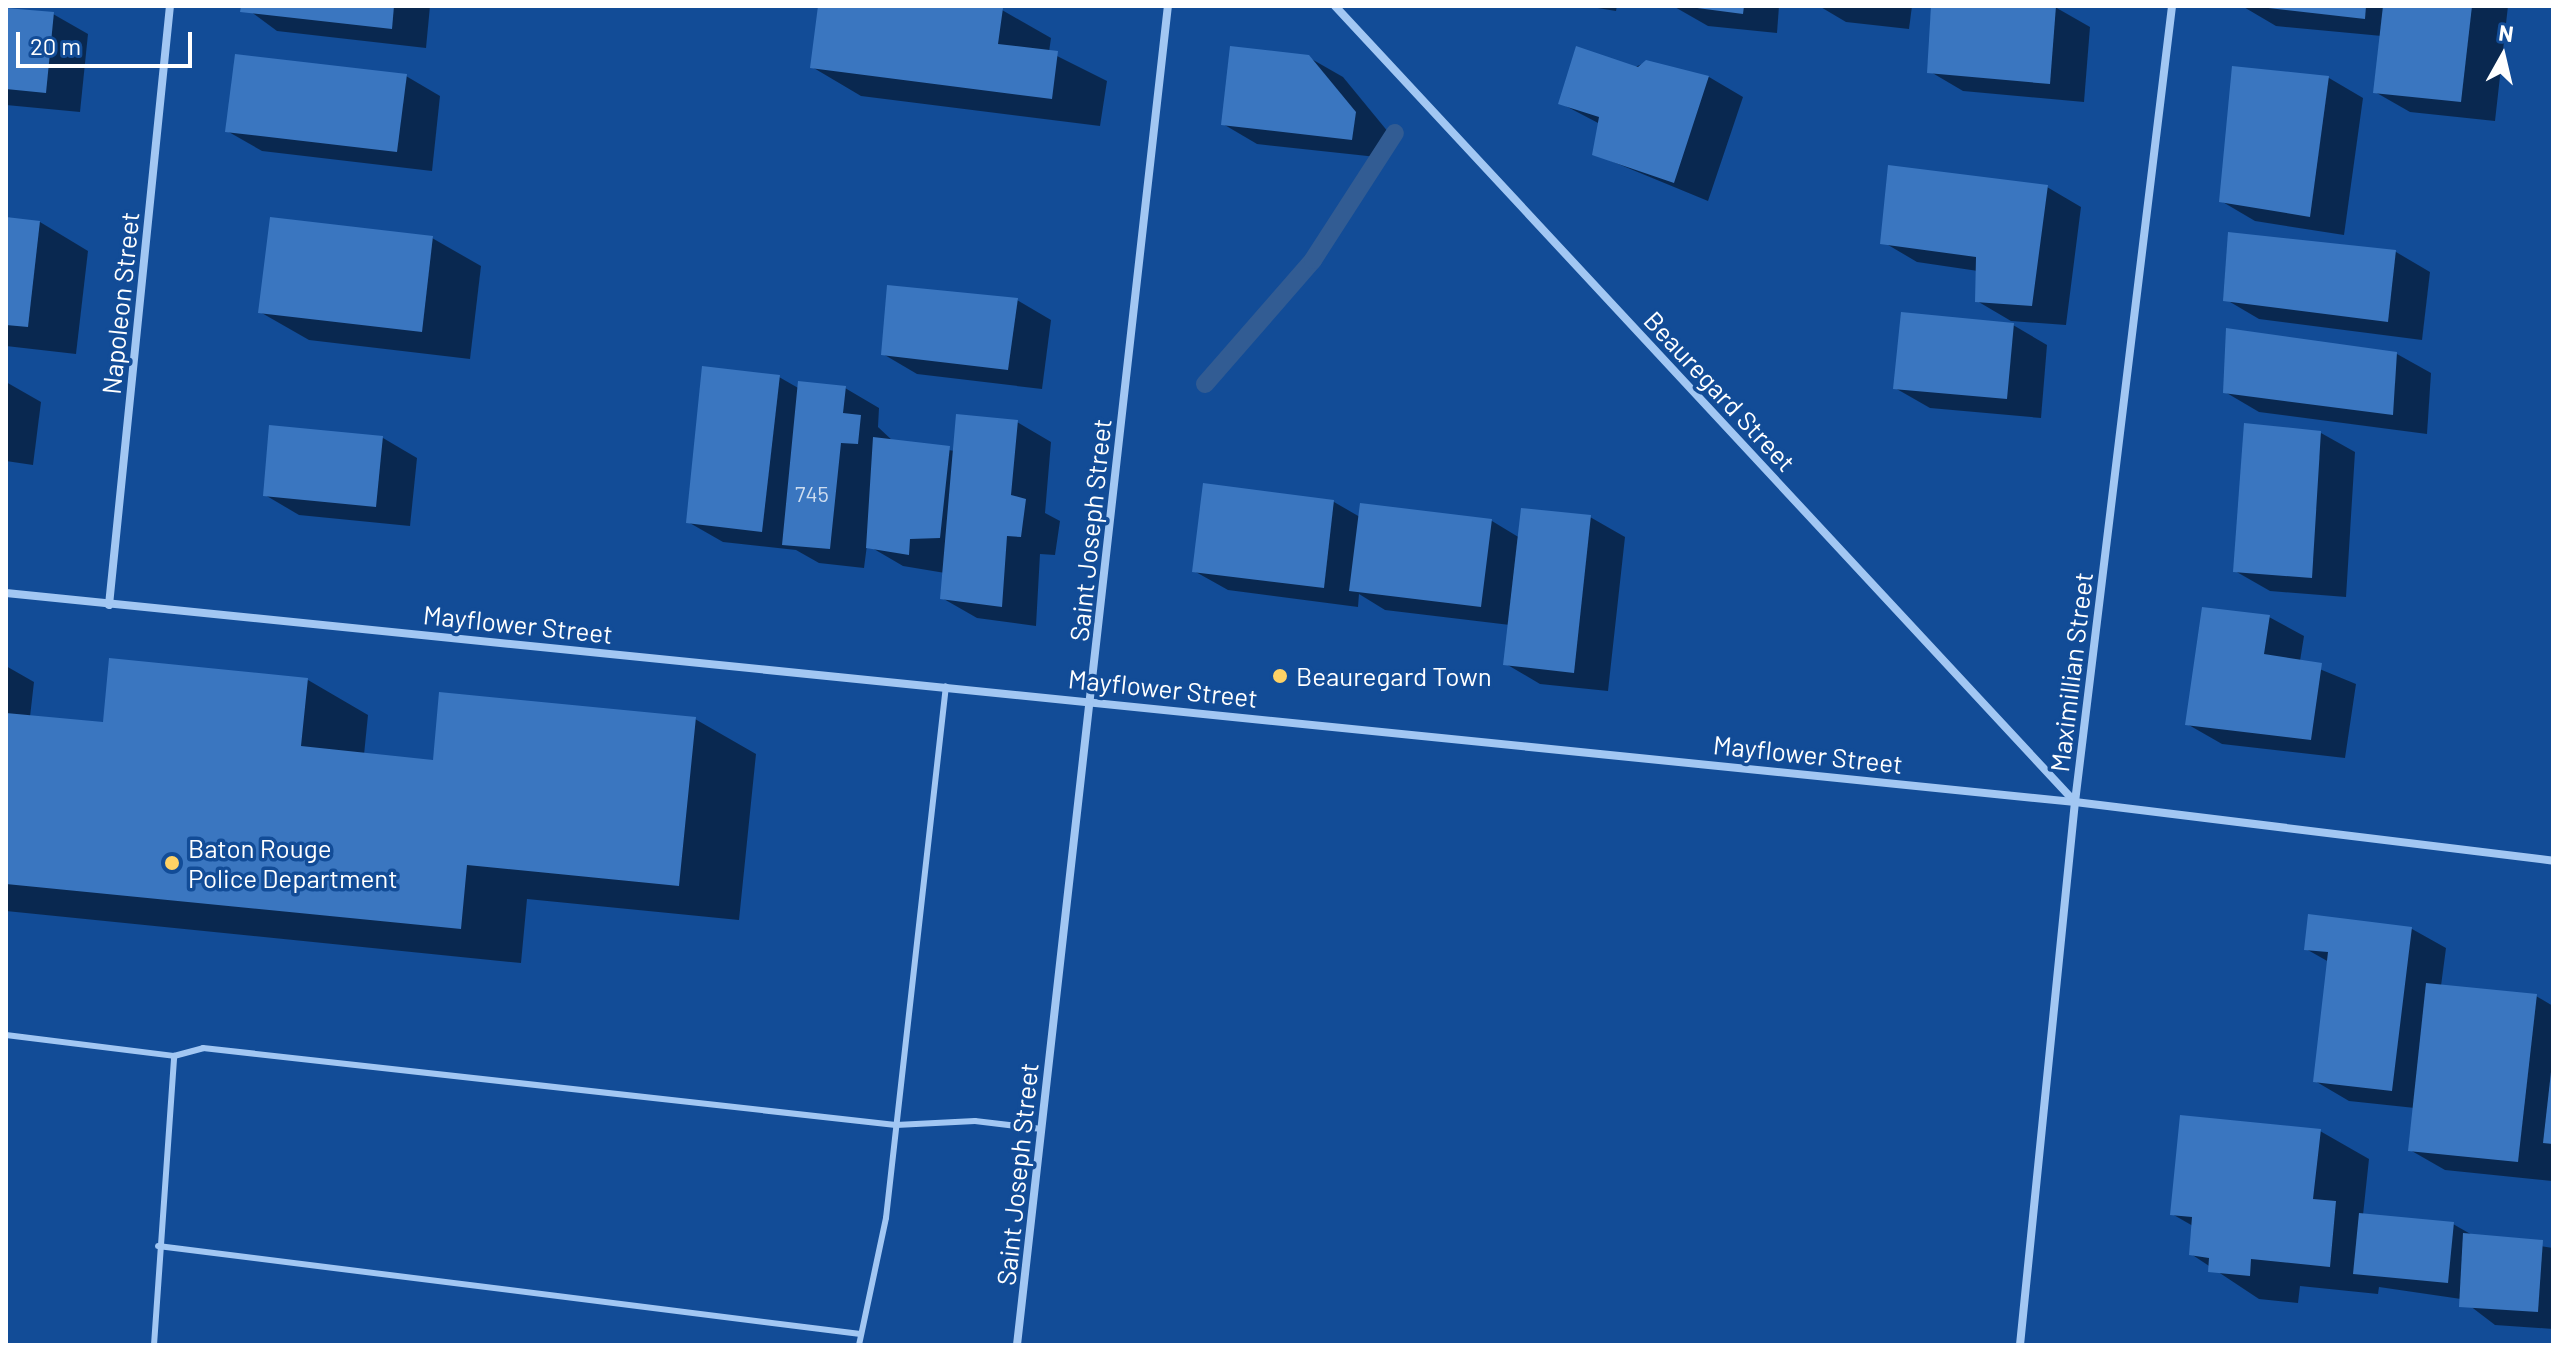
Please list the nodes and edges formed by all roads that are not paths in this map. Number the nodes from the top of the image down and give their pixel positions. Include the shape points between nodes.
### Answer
1 (170, 6) edge
2 (1168, 6) edge
3 (1335, 6) edge
4 (2172, 6) edge
5 (6, 593) edge
6 (109, 605) junction
7 (946, 686) junction
8 (1091, 700) junction
9 (2075, 802) junction
10 (2553, 861) edge
11 (6, 1035) edge
12 (174, 1056) junction
13 (896, 1125) junction
14 (1042, 1129) junction
15 (158, 1246) junction
16 (861, 1334) junction
17 (154, 1345) edge
18 (859, 1345) edge
19 (1017, 1345) edge
20 (2020, 1345) edge

1 - 6 street, Napoleon Street
2 - 8 street, Saint Joseph Street
3 - 9 street, Beauregard Street
4 - 9 street, Maximillian Street
5 - 6 street, Mayflower Street
6 - 7 street, Mayflower Street
7 - 8 street, Mayflower Street
7 - 13 lane
8 - 9 street, Mayflower Street
8 - 14 street, Saint Joseph Street
9 - 10 street, Mayflower Street
9 - 20 street, Maximillian Street
11 - 12 lane
12 - 13 lane via 203,1048
12 - 15 lane
13 - 14 lane via 975,1121
13 - 16 lane
14 - 19 street, Saint Joseph Street
15 - 16 lane
15 - 17 lane
16 - 18 lane

